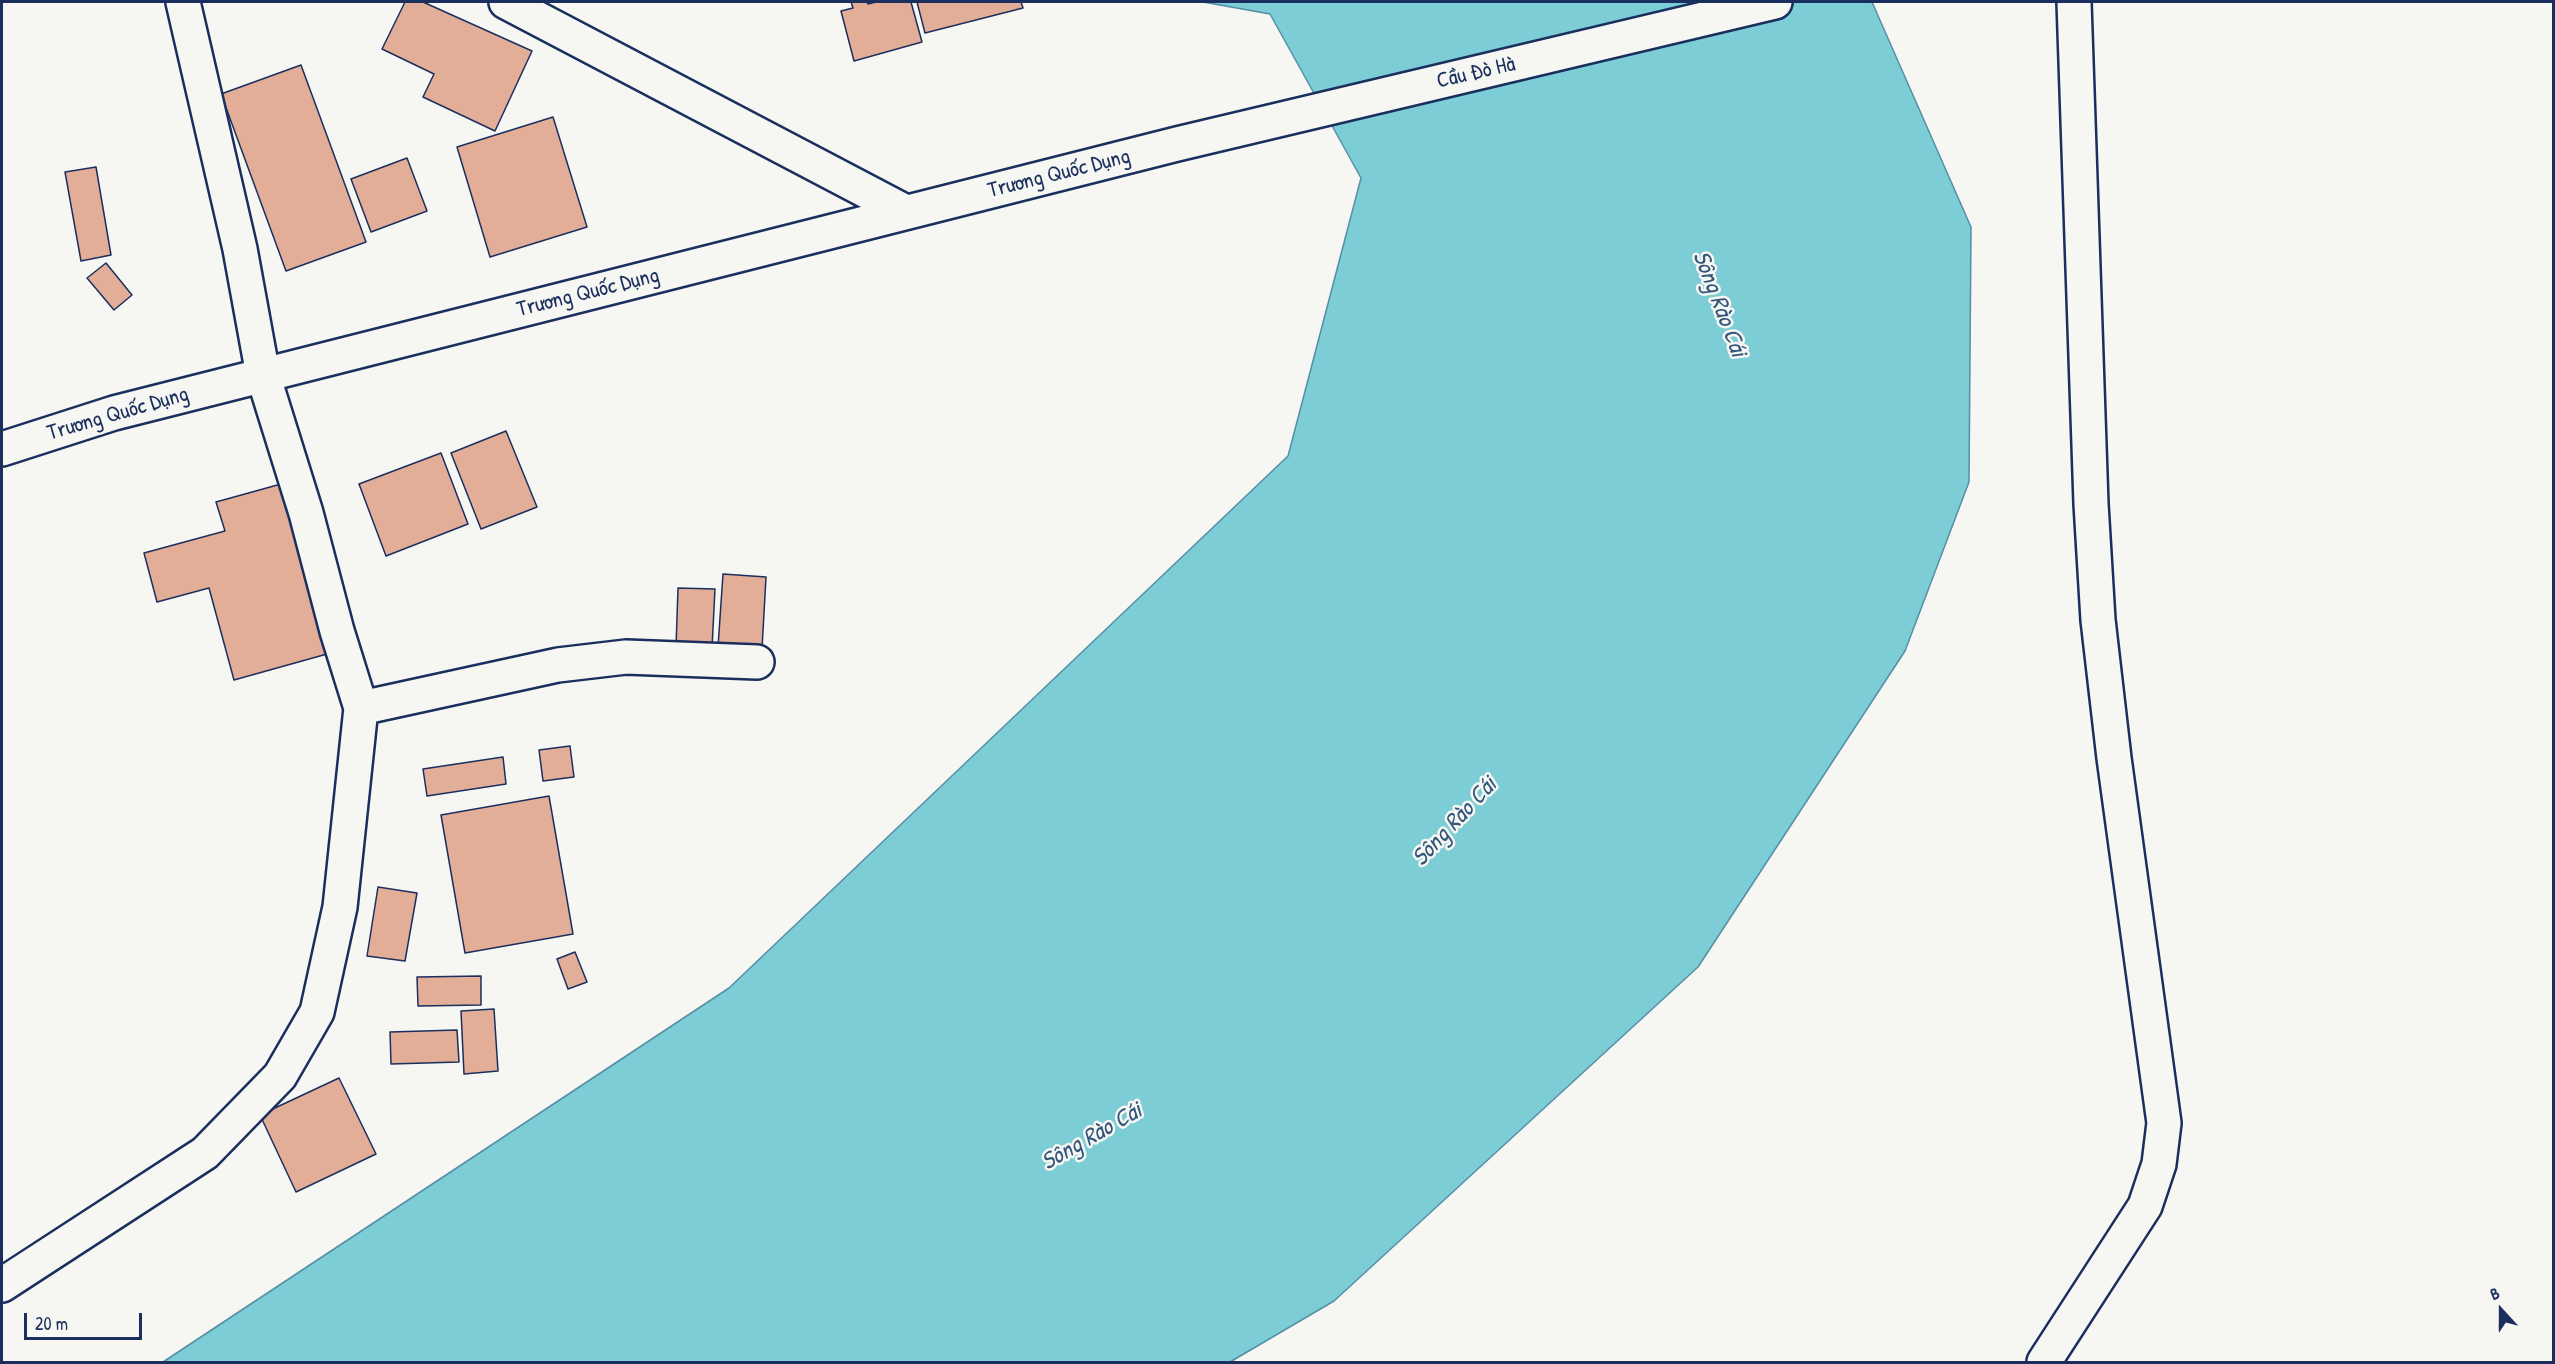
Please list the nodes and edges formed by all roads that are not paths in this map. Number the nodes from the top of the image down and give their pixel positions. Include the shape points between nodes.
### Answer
1 (183, 2) edge
2 (506, 2) edge
3 (1775, 2) edge
4 (2074, 2) edge
5 (1177, 144) joint
6 (906, 212) junction
7 (263, 375) junction
8 (2, 449) edge
9 (757, 663) dead end
10 (361, 708) junction
11 (2, 1285) edge
12 (2044, 1362) edge

1 - 7 street via 240,249
2 - 6 street
3 - 5 street, Cầu Đò Hà
4 - 12 street via 2090,492 2098,620 2164,1123 2159,1164 2145,1206
5 - 6 street, Trương Quốc Dụng
6 - 7 street, Trương Quốc Dụng
7 - 8 street, Trương Quốc Dụng via 114,413
7 - 10 street
9 - 10 street via 646,657 558,665
10 - 11 street via 340,907 318,1012 280,1076 204,1154

